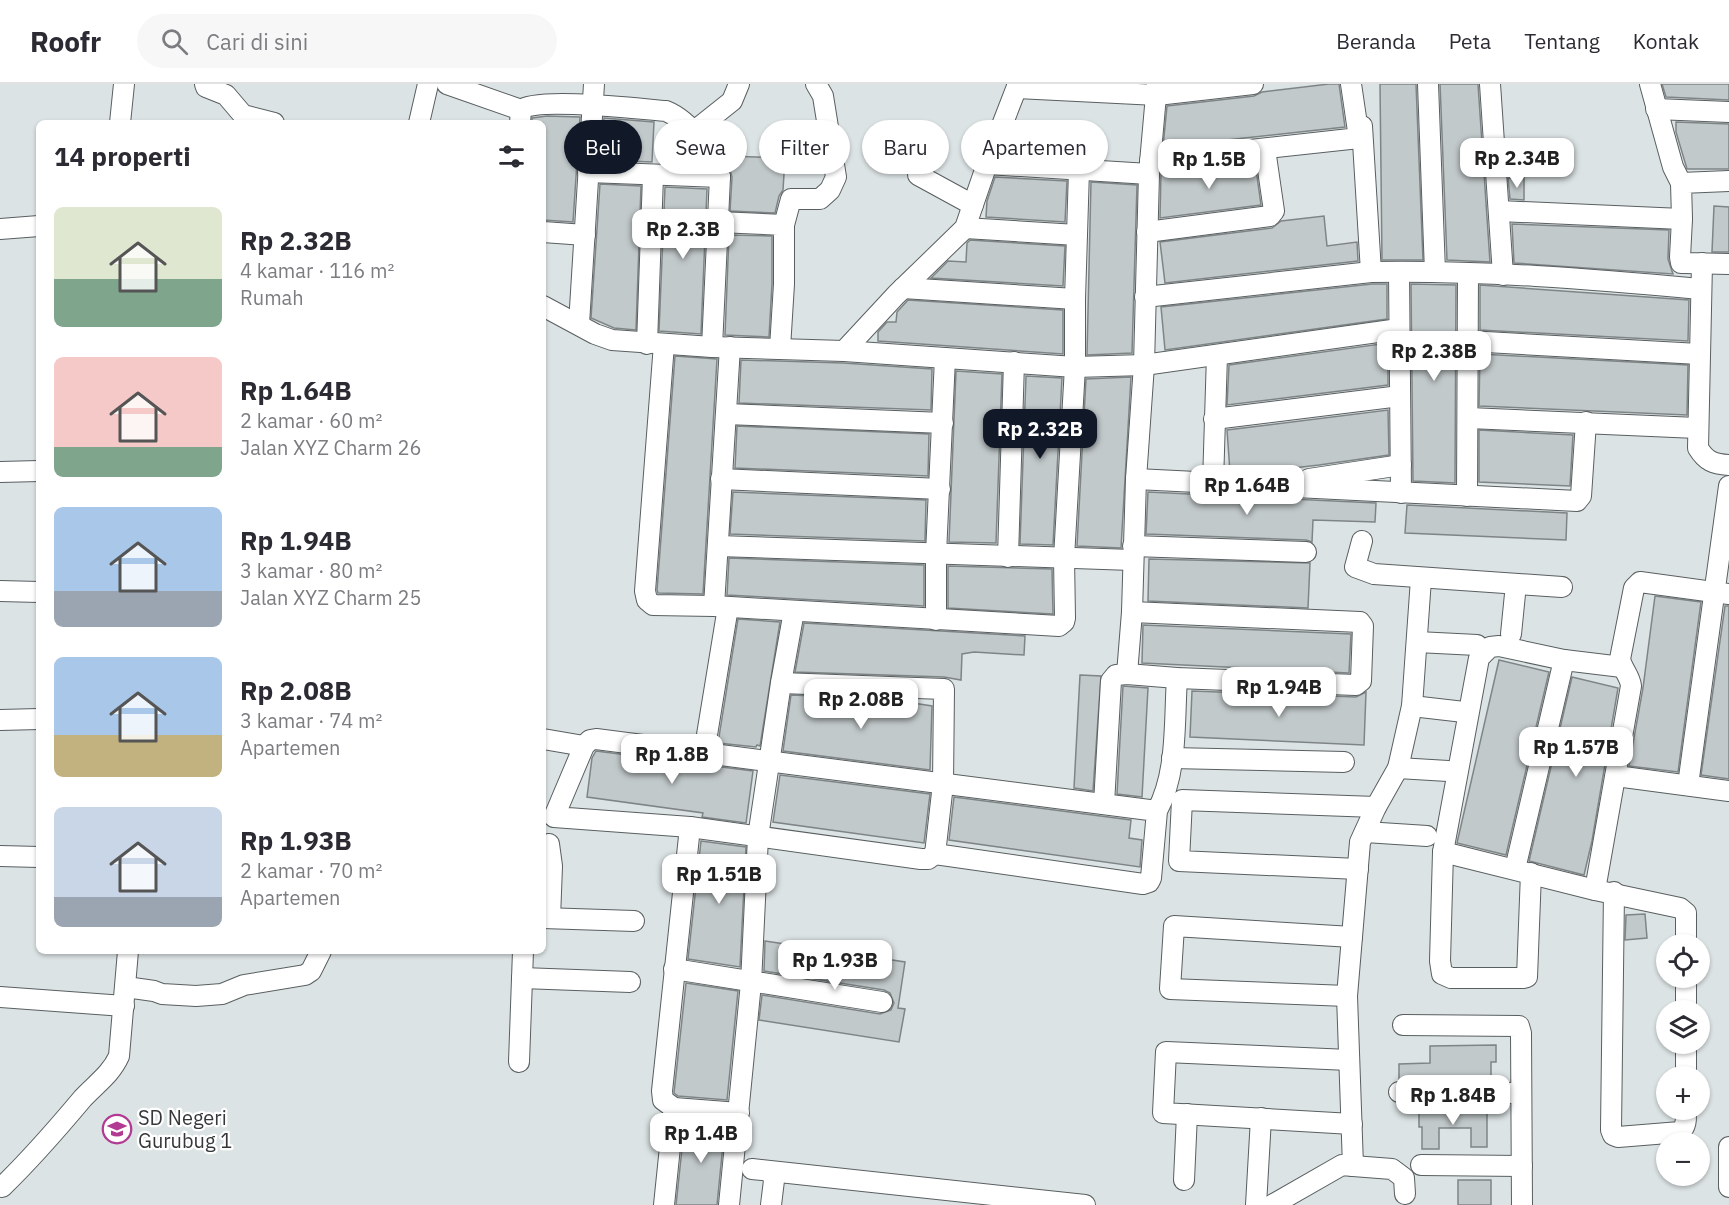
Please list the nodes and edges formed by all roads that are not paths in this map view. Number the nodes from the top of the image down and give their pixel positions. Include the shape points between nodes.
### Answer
1 (124, 84) edge
2 (205, 84) edge
3 (428, 84) edge
4 (447, 84) edge
5 (594, 84) edge
6 (739, 84) edge
7 (816, 84) edge
8 (1253, 84) edge
9 (1352, 84) edge
10 (1359, 84) edge
11 (1428, 84) edge
12 (1490, 84) edge
13 (1650, 84) edge
14 (1018, 86) edge
15 (1219, 86) edge
16 (1095, 88) edge
17 (1157, 90) edge
18 (592, 106) junction
19 (1656, 109) junction
20 (1729, 112) edge
21 (520, 117) edge
22 (120, 120) edge
23 (262, 120) edge
24 (420, 120) edge
25 (591, 120) edge
26 (680, 120) edge
27 (708, 120) edge
28 (1005, 120) edge
29 (1265, 149) junction
30 (1150, 167) junction
31 (1108, 169) edge
32 (588, 174) edge
33 (620, 174) edge
34 (719, 174) edge
35 (984, 174) edge
36 (1079, 174) edge
37 (918, 175) dead end
38 (652, 176) junction
39 (720, 177) junction
40 (1729, 181) edge
41 (1681, 183) junction
42 (973, 205) junction
43 (1499, 211) junction
44 (1682, 219) junction
45 (718, 222) junction
46 (784, 225) junction
47 (36, 226) edge
48 (965, 228) junction
49 (0, 230) edge
50 (546, 231) edge
51 (1147, 232) junction
52 (585, 235) junction
53 (1077, 235) junction
54 (1702, 263) junction
55 (1729, 264) edge
56 (1371, 272) junction
57 (1399, 272) junction
58 (1435, 272) junction
59 (1468, 273) junction
60 (1503, 275) junction
61 (903, 288) junction
62 (1701, 289) junction
63 (1145, 297) junction
64 (1075, 299) junction
65 (546, 308) edge
66 (579, 324) junction
67 (1399, 329) junction
68 (1468, 341) junction
69 (655, 344) junction
70 (721, 347) junction
71 (780, 348) junction
72 (844, 351) junction
73 (1699, 354) junction
74 (1217, 355) junction
75 (945, 358) junction
76 (1014, 362) junction
77 (1144, 365) junction
78 (1075, 367) junction
79 (1400, 396) junction
80 (726, 414) junction
81 (1469, 418) junction
82 (1214, 419) junction
83 (1586, 422) junction
84 (943, 423) junction
85 (1697, 428) junction
86 (1401, 465) junction
87 (1729, 465) edge
88 (36, 471) edge
89 (0, 472) edge
90 (1136, 478) junction
91 (721, 479) junction
92 (1213, 483) junction
93 (1269, 485) junction
94 (1729, 486) edge
95 (940, 489) junction
96 (1401, 493) junction
97 (1467, 496) junction
98 (1362, 541) dead end
99 (718, 546) junction
100 (1306, 552) dead end
101 (1132, 553) junction
102 (936, 554) junction
103 (1008, 557) junction
104 (1064, 558) junction
105 (1421, 579) junction
106 (1516, 584) junction
107 (1562, 587) dead end
108 (0, 591) edge
109 (36, 592) edge
110 (1722, 593) edge
111 (721, 607) junction
112 (794, 611) junction
113 (1132, 612) junction
114 (936, 620) junction
115 (1511, 634) dead end
116 (1417, 642) junction
117 (1477, 645) dead end
118 (1564, 660) junction
119 (1622, 667) junction
120 (1127, 674) junction
121 (1177, 678) junction
122 (781, 683) junction
123 (1412, 706) junction
124 (1464, 712) dead end
125 (36, 719) edge
126 (0, 720) edge
127 (546, 740) edge
128 (584, 747) junction
129 (704, 753) junction
130 (1172, 758) junction
131 (769, 762) junction
132 (1344, 762) dead end
133 (1398, 768) junction
134 (1448, 771) dead end
135 (1616, 776) junction
136 (943, 784) junction
137 (1688, 785) junction
138 (1729, 791) edge
139 (1104, 804) junction
140 (1376, 807) junction
141 (1157, 811) junction
142 (554, 817) junction
143 (690, 827) junction
144 (1365, 832) junction
145 (1427, 836) dead end
146 (758, 837) junction
147 (549, 844) junction
148 (1443, 852) junction
149 (935, 854) junction
150 (0, 856) edge
151 (36, 857) edge
152 (546, 857) edge
153 (1358, 868) junction
154 (1523, 871) junction
155 (1605, 891) junction
156 (547, 893) edge
157 (546, 918) edge
158 (634, 921) dead end
159 (1686, 934) edge
160 (1352, 938) junction
161 (128, 954) edge
162 (320, 954) edge
163 (523, 954) edge
164 (674, 969) junction
165 (522, 978) junction
166 (630, 982) dead end
167 (751, 983) junction
168 (125, 996) junction
169 (1347, 996) junction
170 (0, 997) edge
171 (882, 1002) dead end
172 (1404, 1025) dead end
173 (1349, 1060) junction
174 (519, 1062) dead end
175 (1399, 1092) dead end
176 (1521, 1093) junction
177 (674, 1108) junction
178 (739, 1113) junction
179 (1187, 1114) junction
180 (1261, 1118) junction
181 (1686, 1120) edge
182 (1352, 1124) junction
183 (1729, 1147) edge
184 (1421, 1165) dead end
185 (1353, 1166) junction
186 (1522, 1166) junction
187 (752, 1169) dead end
188 (775, 1172) junction
189 (1184, 1180) dead end
190 (1729, 1187) edge
191 (2, 1192) edge
192 (1405, 1194) dead end
193 (1044, 1203) edge
194 (664, 1205) edge
195 (729, 1205) edge
196 (771, 1205) edge
197 (1086, 1205) edge
198 (1256, 1205) edge
199 (1272, 1205) edge
200 (1522, 1205) edge

1 - 22 street
2 - 23 street via 226,95 243,115
3 - 24 street
4 - 21 street
5 - 18 street
6 - 27 street via 732,101
7 - 46 street via 823,96 836,177 820,199 791,199
8 - 15 street
9 - 29 street via 1359,138
10 - 56 street
11 - 58 street
12 - 43 street
13 - 19 street
14 - 16 street
14 - 28 street
15 - 17 street
16 - 17 street
17 - 30 street
18 - 21 street via 537,104 525,106
18 - 25 street
18 - 26 street via 666,111
19 - 20 street
19 - 41 street
29 - 30 street
29 - 51 street via 1274,212 1270,216
30 - 31 street
30 - 51 street
32 - 52 street
33 - 38 street
34 - 39 street
35 - 42 street
36 - 53 street
37 - 42 street
38 - 39 street
38 - 69 street
39 - 45 street
40 - 41 street
41 - 44 street
42 - 48 street
43 - 44 street
43 - 60 street
44 - 54 street via 1681,263
45 - 46 street
45 - 70 street
46 - 71 street
47 - 49 street
48 - 53 street
48 - 61 street
50 - 52 street
51 - 63 street
52 - 66 street
53 - 64 street
54 - 55 street
54 - 62 street
56 - 57 street
56 - 63 street
57 - 58 street
57 - 67 street
58 - 59 street
59 - 60 street
59 - 68 street
60 - 62 street
61 - 64 street
61 - 72 street
62 - 73 street
63 - 77 street
64 - 78 street
65 - 66 street
66 - 69 street via 612,340
67 - 74 street
67 - 79 street
68 - 73 street
68 - 81 street
69 - 70 street
69 - 111 street via 646,597 652,605
70 - 71 street
70 - 80 street
71 - 72 street
72 - 75 street
73 - 85 street
74 - 77 street
74 - 82 street
75 - 76 street
75 - 84 street
76 - 78 street
76 - 103 street
77 - 78 street
77 - 90 street
78 - 104 street
79 - 82 street
79 - 86 street
80 - 84 street
80 - 91 street
81 - 83 street
81 - 97 street
82 - 92 street
83 - 85 street
83 - 97 street via 1581,496 1577,501
84 - 95 street
85 - 87 street via 1698,448 1705,458 1714,464
86 - 93 street
86 - 96 street
88 - 89 street
90 - 92 street
90 - 101 street
91 - 95 street
91 - 99 street
92 - 93 street
93 - 96 street
94 - 110 street
95 - 102 street
96 - 97 street
98 - 105 street via 1355,567 1374,574
99 - 102 street
99 - 111 street
100 - 101 street
101 - 104 street
101 - 113 street
102 - 103 street
102 - 114 street
103 - 104 street
104 - 114 street via 1065,618 1059,626
105 - 106 street
105 - 116 street
106 - 107 street
106 - 115 street
108 - 109 street
110 - 119 street via 1640,582 1635,588 1621,650
110 - 137 street
111 - 112 street
111 - 129 street
112 - 114 street
112 - 122 street
113 - 120 street
113 - 121 street via 1363,625 1361,681 1356,686
116 - 117 street
116 - 123 street
118 - 119 street
118 - 148 street via 1499,646 1490,647 1479,658
118 - 154 street
119 - 135 street via 1631,686
120 - 121 street
120 - 139 street via 1116,675 1111,681
121 - 130 street
122 - 131 street
122 - 136 street via 942,688
123 - 124 street
123 - 133 street
125 - 126 street
127 - 128 street
128 - 129 street via 596,739
128 - 142 street
129 - 131 street
130 - 132 street
130 - 141 street
131 - 136 street
131 - 146 street
133 - 134 street
133 - 140 street
135 - 137 street
135 - 155 street
136 - 139 street
136 - 149 street
137 - 138 street
139 - 141 street
140 - 144 street
140 - 153 street via 1182,800 1179,861
141 - 149 street via 1151,878 1146,883
142 - 143 street
142 - 147 street
143 - 146 street
143 - 164 street
144 - 145 street
144 - 153 street
146 - 149 street via 921,860
146 - 167 street
147 - 152 street
147 - 156 street via 552,866
148 - 154 street
148 - 154 street via 1440,961 1442,974 1450,978 1527,977
150 - 151 street
153 - 160 street
154 - 155 street
155 - 159 street via 1683,910
155 - 181 street via 1611,1130 1618,1137 1680,1132
156 - 157 street
157 - 158 street
160 - 169 street
160 - 169 street via 1174,926 1170,989
161 - 168 street
162 - 168 street via 305,975 244,985 222,994 196,996 154,990
163 - 165 street
164 - 167 street
164 - 177 street via 662,1091 663,1100
165 - 166 street
165 - 174 street
167 - 171 street
167 - 178 street
168 - 170 street
168 - 191 street via 119,1056 113,1069
169 - 173 street
172 - 176 street via 1518,1025
173 - 179 street via 1166,1052 1163,1113
173 - 182 street
175 - 176 street
176 - 186 street
177 - 178 street
177 - 194 street
178 - 195 street
179 - 180 street
179 - 189 street
180 - 182 street
180 - 198 street
182 - 185 street
183 - 190 street
184 - 186 street
185 - 192 street via 1392,1169 1404,1178
185 - 199 street via 1342,1165
186 - 200 street
187 - 188 street
188 - 193 street
188 - 196 street
193 - 197 street

